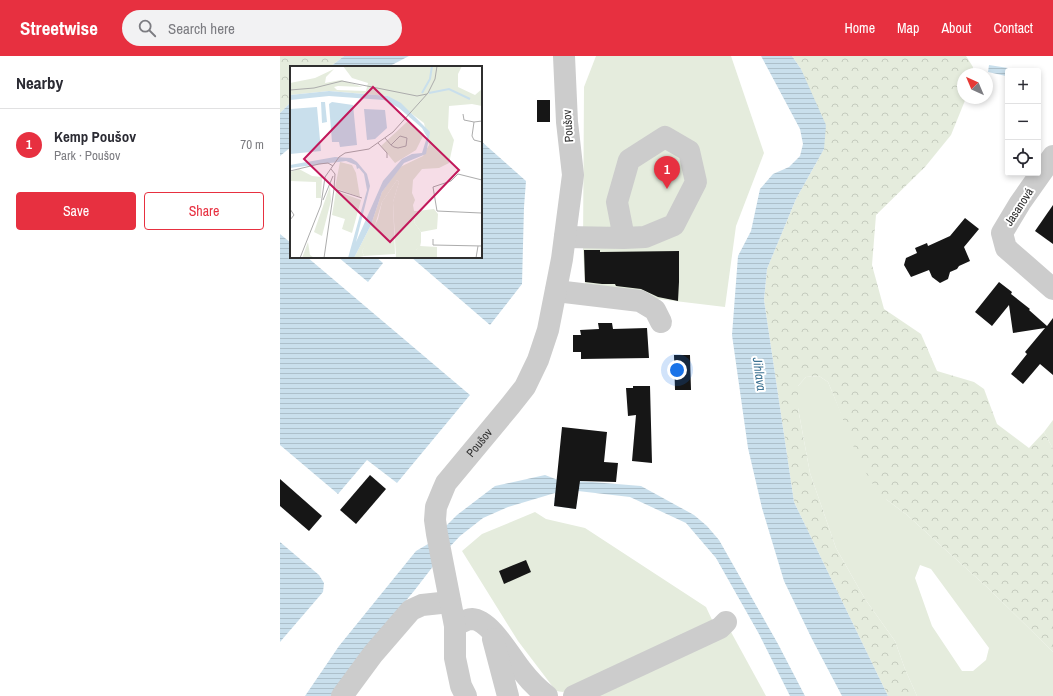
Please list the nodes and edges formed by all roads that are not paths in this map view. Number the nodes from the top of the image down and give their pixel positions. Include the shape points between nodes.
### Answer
1 (565, 61) edge
2 (1053, 156) edge
3 (565, 238) junction
4 (624, 238) junction
5 (1053, 289) edge
6 (556, 291) junction
7 (661, 322) dead end
8 (450, 602) junction
9 (726, 622) dead end
10 (455, 626) junction
11 (490, 629) junction
12 (342, 696) edge
13 (466, 696) edge
14 (508, 696) edge
15 (547, 696) edge
16 (574, 696) edge

1 - 3 street, Poušov via 567,122 573,175
2 - 5 street, Jasanová via 1002,233 1006,248
3 - 4 street
3 - 6 street, Poušov
4 - 4 street via 645,237 674,225 696,182 689,151 664,137 629,160 617,202
6 - 7 street via 640,301 655,310
6 - 8 street, Poušov via 548,330 538,360 524,387 446,483 438,500 436,534
8 - 10 street, Poušov
8 - 12 street via 422,605 411,610 373,654
9 - 16 street via 720,628
10 - 11 street via 473,619
10 - 13 street, Poušov via 455,658 461,686
11 - 14 street
11 - 15 street via 523,672

